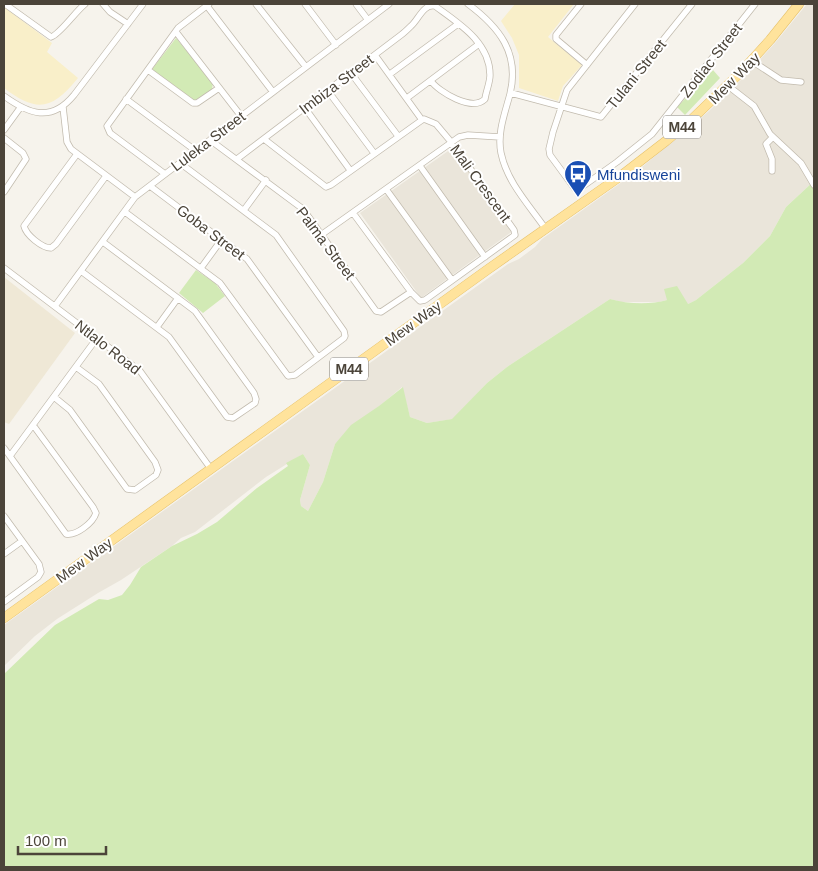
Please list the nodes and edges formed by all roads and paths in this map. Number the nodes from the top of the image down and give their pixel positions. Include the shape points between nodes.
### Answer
1 (5, 4) edge
2 (85, 4) edge
3 (103, 4) edge
4 (144, 4) edge
5 (256, 4) edge
6 (305, 4) edge
7 (356, 4) edge
8 (389, 4) edge
9 (468, 4) edge
10 (581, 4) edge
11 (635, 4) edge
12 (692, 4) edge
13 (755, 4) edge
14 (799, 4) edge
15 (208, 5) edge
16 (368, 20) junction
17 (128, 24) junction
18 (458, 24) junction
19 (176, 32) junction
20 (336, 44) junction
21 (479, 44) junction
22 (375, 55) junction
23 (752, 61) junction
24 (587, 65) junction
25 (306, 67) junction
26 (148, 70) junction
27 (351, 73) junction
28 (390, 74) junction
29 (431, 81) junction
30 (801, 82) dead end
31 (727, 85) junction
32 (218, 88) junction
33 (328, 90) junction
34 (273, 92) junction
35 (511, 92) junction
36 (4, 96) edge
37 (407, 98) junction
38 (126, 99) junction
39 (63, 106) junction
40 (20, 108) junction
41 (305, 108) junction
42 (561, 108) junction
43 (241, 116) junction
44 (422, 120) junction
45 (4, 130) edge
46 (398, 136) junction
47 (500, 137) junction
48 (773, 137) junction
49 (4, 138) edge
50 (264, 139) junction
51 (210, 140) junction
52 (452, 142) junction
53 (196, 151) junction
54 (374, 153) junction
55 (77, 154) junction
56 (237, 159) junction
57 (180, 163) junction
58 (420, 166) junction
59 (350, 170) junction
60 (772, 172) dead end
61 (165, 174) junction
62 (106, 176) junction
63 (266, 180) junction
64 (814, 185) edge
65 (150, 186) junction
66 (386, 189) junction
67 (4, 192) edge
68 (135, 197) junction
69 (244, 210) junction
70 (125, 212) junction
71 (353, 213) junction
72 (545, 228) junction
73 (321, 236) junction
74 (222, 239) junction
75 (103, 242) junction
76 (484, 257) junction
77 (4, 268) edge
78 (201, 268) junction
79 (81, 271) junction
80 (452, 280) junction
81 (410, 292) junction
82 (178, 298) junction
83 (55, 306) junction
84 (157, 327) junction
85 (97, 338) junction
86 (318, 357) junction
87 (76, 367) junction
88 (54, 397) junction
89 (33, 425) junction
90 (4, 448) edge
91 (10, 456) junction
92 (211, 469) junction
93 (4, 516) edge
94 (22, 541) junction
95 (4, 554) edge
96 (4, 602) edge
97 (4, 618) edge

1 - 2 street via 51,37 58,34
3 - 17 street
4 - 17 street
5 - 25 street
6 - 20 street
7 - 16 street
8 - 16 street, Luleka Street
9 - 35 street via 498,29 505,42 510,56
10 - 24 street via 556,39
11 - 24 street
12 - 42 street, Tulani Street via 602,116 598,118
13 - 42 street, Zodiac Street via 652,134 578,189 572,187 549,152
14 - 23 main road, Mew Way / M44
15 - 19 street
15 - 34 street
16 - 20 street, Luleka Street
17 - 39 street
18 - 21 street
18 - 22 street, Imbiza Street via 430,5 411,26
18 - 28 street
19 - 26 street
19 - 32 street
20 - 25 street, Luleka Street
21 - 29 street
21 - 29 street via 485,53 490,75 482,102 462,102
22 - 27 street, Imbiza Street
22 - 28 street, Mali Crescent
23 - 30 street via 781,80
23 - 31 main road, Mew Way / M44
24 - 42 street via 567,90
25 - 34 street, Luleka Street
26 - 32 street via 193,103
26 - 38 street
27 - 33 street, Imbiza Street
27 - 46 street
28 - 37 street, Mali Crescent
29 - 37 street
31 - 48 street via 750,102
31 - 72 main road, Mew Way / M44 via 666,141
32 - 43 street
33 - 41 street, Imbiza Street
33 - 54 street
34 - 43 street, Luleka Street
35 - 42 street, Tulani Street
35 - 47 street
36 - 40 street
37 - 44 street, Mali Crescent
38 - 53 street
38 - 61 street via 108,123 108,130
39 - 40 street via 37,113
39 - 55 street via 67,142
40 - 45 street
41 - 50 street, Imbiza Street
41 - 59 street
43 - 51 street, Luleka Street
44 - 46 street
44 - 52 street, Mali Crescent via 436,124
46 - 54 street
47 - 52 street via 468,135
47 - 72 street via 509,176
48 - 60 street via 766,144 772,159
48 - 64 street via 801,163
49 - 67 street via 26,159
50 - 56 street, Imbiza Street
50 - 59 street via 326,187
51 - 53 street, Luleka Street
51 - 56 street, Palma Street
52 - 58 street
52 - 76 street, Mali Crescent via 514,230 515,235 511,239
53 - 57 street, Luleka Street
54 - 59 street
55 - 62 street
55 - 62 street via 24,226 26,233 46,248 51,248
56 - 63 street, Palma Street
57 - 61 street, Luleka Street
57 - 69 street
58 - 66 street
58 - 76 street
61 - 65 street, Luleka Street
62 - 68 street
63 - 69 street
63 - 73 street, Palma Street via 300,206
65 - 68 street, Luleka Street
65 - 74 street, Goba Street
66 - 71 street
66 - 80 street
68 - 70 street, Luleka Street
69 - 86 street via 276,235 344,331 344,338
70 - 75 street, Luleka Street
70 - 78 street
71 - 73 street
71 - 81 street
72 - 92 main road, Mew Way / M44
73 - 81 street, Palma Street via 376,311 382,312
74 - 78 street
74 - 86 street, Goba Street via 251,263
75 - 79 street, Luleka Street
75 - 82 street
76 - 80 street, Mali Crescent
77 - 83 street, Ntlalo Road
78 - 86 street via 223,286 288,376 295,375
79 - 83 street, Luleka Street
79 - 84 street
80 - 81 street, Mali Crescent via 422,301
82 - 84 street
82 - 84 street via 202,320 254,393 255,403 233,418 227,417 169,337
83 - 85 street, Ntlalo Road
85 - 87 street
85 - 92 street, Ntlalo Road via 145,377
87 - 88 street
87 - 88 street via 98,384 155,462 156,475 135,490 127,488 70,410
88 - 89 street
89 - 91 street
89 - 91 street via 93,507 94,519 76,533 66,534
90 - 91 street
92 - 97 main road, Mew Way / M44
93 - 94 street
94 - 95 street
94 - 96 street via 39,564 40,575

